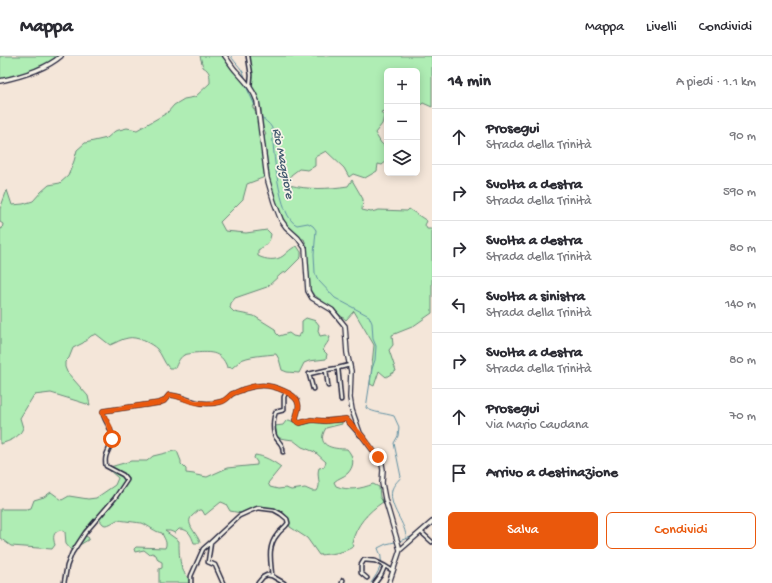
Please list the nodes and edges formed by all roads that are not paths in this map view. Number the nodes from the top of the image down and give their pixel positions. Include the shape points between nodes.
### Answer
1 (61, 56) edge
2 (225, 56) edge
3 (248, 56) edge
4 (0, 81) edge
5 (248, 84) junction
6 (350, 365) junction
7 (338, 368) junction
8 (326, 370) junction
9 (328, 386) dead end
10 (313, 389) dead end
11 (286, 392) junction
12 (341, 400) dead end
13 (364, 438) junction
14 (283, 452) dead end
15 (431, 525) edge
16 (421, 532) junction
17 (211, 542) junction
18 (432, 542) edge
19 (400, 550) junction
20 (385, 566) junction
21 (393, 572) junction
22 (272, 576) junction
23 (367, 578) dead end
24 (64, 583) edge
25 (191, 583) edge
26 (223, 583) edge
27 (258, 583) edge
28 (284, 583) edge
29 (375, 583) edge
30 (389, 583) edge

1 - 4 main road via 49,64
2 - 5 main road
3 - 5 street via 251,75
5 - 6 main road via 258,100 264,162 274,202 281,220 305,248 308,291 312,298 332,310 345,326
6 - 7 street
6 - 13 main road via 352,410
7 - 8 street
7 - 12 street
8 - 9 street
8 - 10 street via 310,374
11 - 13 street via 300,403 295,420 297,422 346,419
11 - 14 street via 284,410 274,415 275,434 283,446
11 - 24 street via 264,385 233,393 219,403 197,403 169,395 159,403 102,411 110,427 112,439 104,459 106,466 127,480 72,553
13 - 19 main road via 382,464 385,500
15 - 16 main road
16 - 18 street
16 - 19 main road
17 - 22 street via 239,516 258,508 274,510 287,519 288,523 276,535 270,550
17 - 25 street via 203,549 191,576
17 - 26 street via 208,562 215,566
19 - 21 main road
20 - 21 street
20 - 23 street via 375,561 364,560 361,573
20 - 29 street
21 - 30 main road
22 - 27 street via 266,575
22 - 28 street

